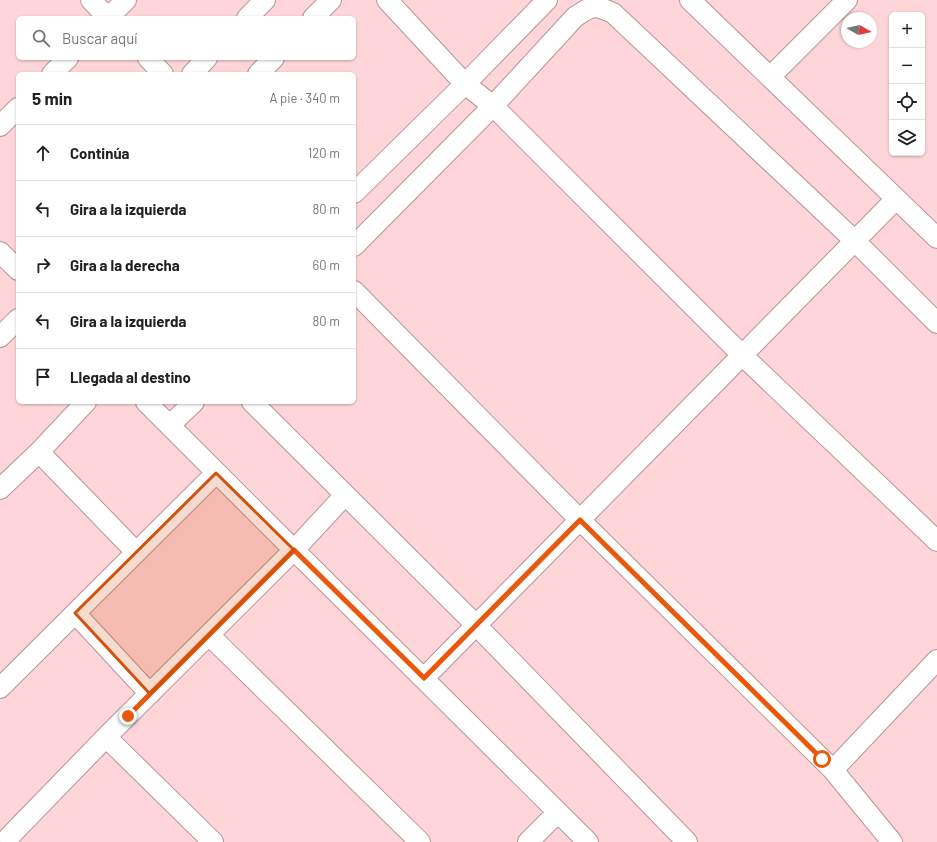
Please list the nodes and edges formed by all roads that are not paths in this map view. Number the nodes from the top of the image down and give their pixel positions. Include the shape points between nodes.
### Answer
1 (91, 0) edge
2 (126, 0) edge
3 (265, 0) edge
4 (330, 0) edge
5 (387, 0) edge
6 (547, 0) edge
7 (847, 0) edge
8 (693, 1) edge
9 (602, 4) edge
10 (106, 16) edge
11 (110, 16) edge
12 (249, 16) edge
13 (315, 16) edge
14 (66, 60) edge
15 (150, 60) edge
16 (206, 60) edge
17 (272, 60) edge
18 (54, 72) edge
19 (161, 72) edge
20 (194, 72) edge
21 (260, 72) edge
22 (770, 77) junction
23 (465, 84) junction
24 (493, 106) junction
25 (16, 110) edge
26 (0, 126) edge
27 (356, 191) edge
28 (896, 199) junction
29 (937, 238) edge
30 (855, 241) junction
31 (356, 244) edge
32 (356, 293) edge
33 (16, 321) edge
34 (937, 323) edge
35 (0, 337) edge
36 (742, 355) junction
37 (84, 404) edge
38 (148, 404) edge
39 (192, 404) edge
40 (254, 404) edge
41 (170, 425) junction
42 (39, 452) junction
43 (216, 473) junction
44 (0, 489) edge
45 (345, 495) junction
46 (580, 520) junction
47 (937, 541) edge
48 (294, 550) junction
49 (136, 552) junction
50 (74, 613) junction
51 (476, 625) junction
52 (209, 635) junction
53 (937, 660) edge
54 (424, 678) junction
55 (2, 682) edge
56 (150, 694) junction
57 (106, 737) junction
58 (832, 770) junction
59 (558, 812) junction
60 (8, 836) edge
61 (213, 842) edge
62 (420, 842) edge
63 (528, 842) edge
64 (588, 842) edge
65 (687, 842) edge
66 (892, 842) edge

1 - 10 street
2 - 11 street
3 - 12 street
4 - 13 street
5 - 23 street
6 - 23 street
7 - 22 street
8 - 22 street
9 - 24 street via 590,7 575,18
9 - 30 street
14 - 18 street
15 - 19 street
16 - 20 street
17 - 21 street
22 - 28 street
23 - 24 street
23 - 27 street
24 - 31 street
24 - 36 street
25 - 26 street
28 - 29 street
28 - 30 street
30 - 34 street
30 - 36 street
32 - 46 street
33 - 35 street
36 - 46 street
36 - 47 street
37 - 42 street
38 - 41 street
39 - 41 street
40 - 45 street
41 - 43 street
42 - 44 street
42 - 49 street
43 - 48 street
43 - 49 street
45 - 48 street
45 - 51 street
46 - 51 street
46 - 58 street
48 - 52 street
48 - 54 street
49 - 50 street
50 - 55 street
50 - 56 street
51 - 54 street
51 - 65 street
52 - 56 street
52 - 62 street
53 - 58 street
54 - 59 street
56 - 57 street
57 - 60 street
57 - 61 street
58 - 66 street
59 - 63 street
59 - 64 street

